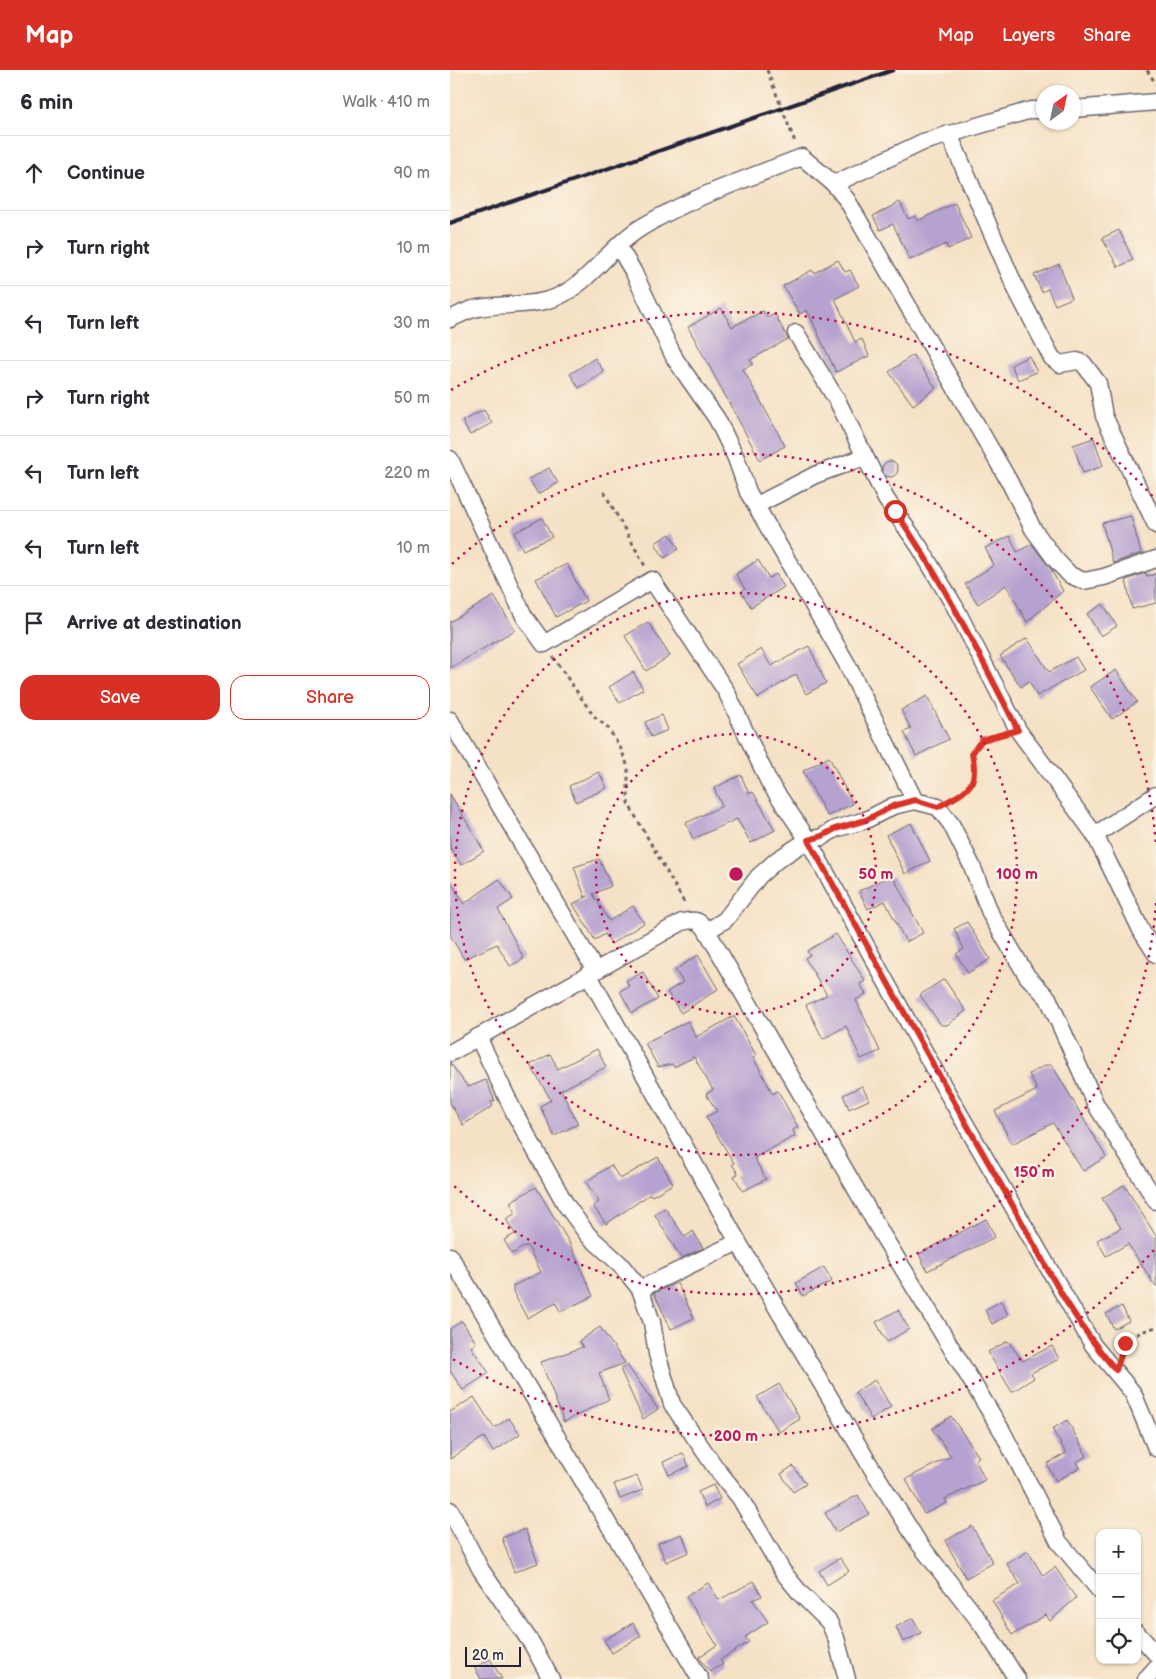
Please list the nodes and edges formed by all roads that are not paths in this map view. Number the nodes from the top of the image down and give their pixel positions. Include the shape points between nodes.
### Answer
1 (1156, 102) edge
2 (1081, 107) edge
3 (1036, 110) edge
4 (949, 134) junction
5 (834, 184) junction
6 (618, 246) junction
7 (450, 319) edge
8 (796, 333) dead end
9 (864, 456) junction
10 (450, 459) edge
11 (756, 506) junction
12 (1156, 525) edge
13 (1156, 559) edge
14 (450, 720) edge
15 (1156, 795) edge
16 (915, 800) junction
17 (1095, 835) junction
18 (808, 840) junction
19 (707, 931) junction
20 (1156, 954) edge
21 (591, 972) junction
22 (478, 1037) junction
23 (450, 1053) edge
24 (1156, 1201) edge
25 (738, 1242) junction
26 (450, 1256) edge
27 (640, 1289) junction
28 (1156, 1448) edge
29 (450, 1510) edge
30 (1096, 1586) edge
31 (1141, 1637) edge
32 (1156, 1654) edge
33 (1156, 1668) edge
34 (551, 1679) edge
35 (700, 1679) edge
36 (847, 1679) edge
37 (1017, 1679) edge
38 (1146, 1679) edge

1 - 2 street
3 - 4 street
4 - 5 street via 923,142
4 - 12 street via 1017,291 1052,358 1060,364 1083,363 1098,383 1107,422
5 - 6 street via 802,157 673,211 641,228
5 - 13 street via 847,200 915,315 1009,481 1033,530 1055,559 1070,575 1084,581
6 - 7 street via 578,285 557,296 542,302 476,308
6 - 11 street via 634,271 675,358 717,419
8 - 9 street via 838,402
9 - 11 street via 815,475
9 - 17 street via 886,499 919,546 955,607 1018,730
10 - 18 street via 524,616 544,644 652,580 726,691 769,782
11 - 16 street via 848,664
14 - 21 street
15 - 17 street
16 - 18 street
16 - 24 street via 938,807 951,824 996,924 1027,976 1048,998 1096,1105
17 - 20 street
18 - 19 street via 759,876 725,920
18 - 28 street via 940,1080 1093,1345 1133,1393
19 - 21 street via 702,923 694,920 682,922
19 - 30 street via 883,1236 1002,1431 1059,1542
21 - 22 street
21 - 25 street
22 - 23 street
22 - 27 street via 515,1114 566,1205 588,1235 620,1264
25 - 27 street
25 - 37 street via 918,1542 984,1626
26 - 35 street
27 - 36 street via 652,1322 657,1354 672,1404 740,1498 783,1572 829,1622
29 - 34 street via 481,1570 532,1644
31 - 32 street
33 - 38 street

